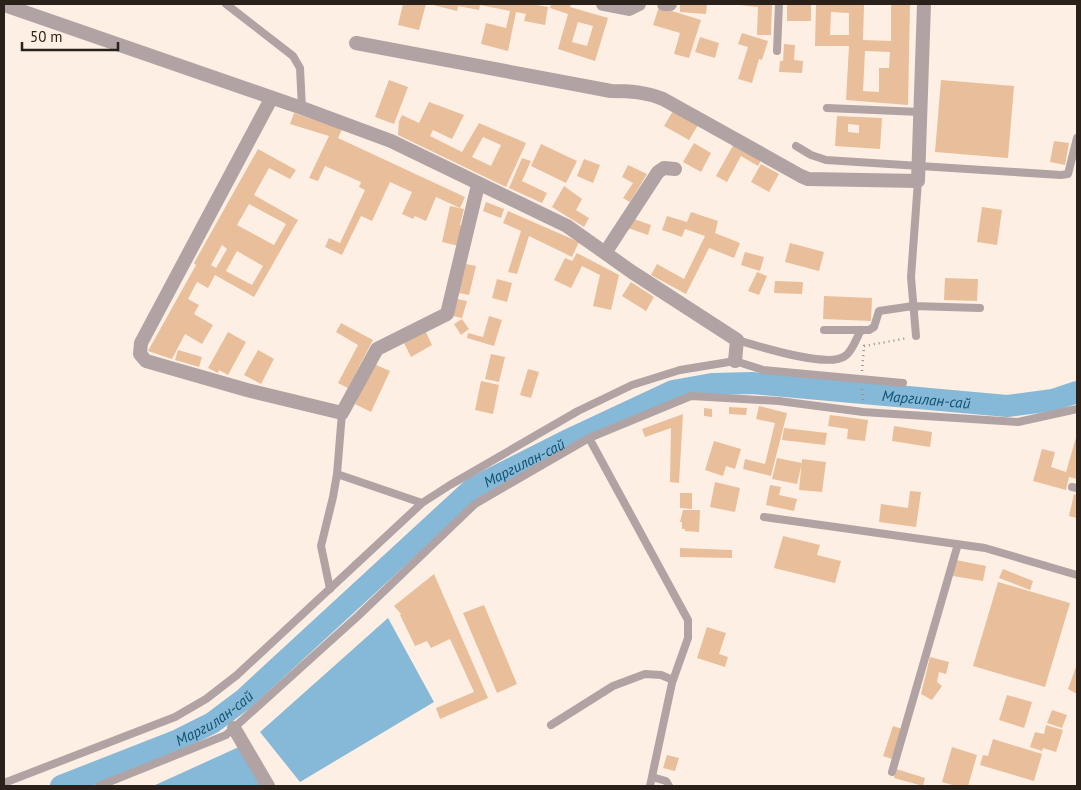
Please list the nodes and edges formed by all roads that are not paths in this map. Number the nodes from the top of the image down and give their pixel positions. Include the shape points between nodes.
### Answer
1 (226, 4) edge
2 (603, 4) edge
3 (639, 4) edge
4 (664, 4) edge
5 (670, 4) edge
6 (779, 4) edge
7 (924, 4) edge
8 (4, 6) edge
9 (356, 43) dead end
10 (777, 51) dead end
11 (271, 99) junction
12 (302, 108) junction
13 (826, 108) dead end
14 (920, 112) junction
15 (1077, 138) edge
16 (796, 146) dead end
17 (919, 166) junction
18 (675, 169) dead end
19 (918, 181) junction
20 (478, 184) junction
21 (606, 253) junction
22 (913, 306) junction
23 (980, 308) dead end
24 (824, 330) dead end
25 (861, 330) junction
26 (916, 336) road end
27 (737, 340) junction
28 (735, 361) junction
29 (903, 383) dead end
30 (1077, 410) edge
31 (342, 413) junction
32 (589, 438) junction
33 (337, 474) junction
34 (422, 503) junction
35 (764, 516) dead end
36 (958, 544) junction
37 (1077, 575) edge
38 (330, 589) junction
39 (673, 680) junction
40 (551, 725) dead end
41 (234, 728) junction
42 (892, 772) dead end
43 (652, 777) junction
44 (4, 783) edge
45 (99, 786) edge
46 (268, 786) edge
47 (650, 786) edge
48 (669, 786) edge

1 - 12 lane via 293,56 300,68
2 - 3 street via 629,9
4 - 5 street
6 - 10 lane
7 - 14 street
8 - 11 street
9 - 19 street via 611,92 651,94 808,179
11 - 12 street
11 - 31 street via 141,343 140,354 146,361
12 - 20 street via 391,142
13 - 14 lane
14 - 17 street
15 - 17 lane via 1068,174
16 - 17 lane via 811,156 826,160
17 - 19 street
18 - 21 street via 664,168 658,172
19 - 22 lane via 911,276
20 - 21 street via 567,226
20 - 31 street via 447,314 377,349
21 - 27 street
22 - 23 lane
22 - 25 lane via 879,311 874,327
22 - 26 lane
24 - 25 lane
25 - 27 lane via 847,356 834,361 817,360
27 - 28 street
28 - 29 lane via 763,370
28 - 34 lane via 680,370 632,386 578,411
30 - 32 lane via 1018,422 691,396
31 - 33 lane
32 - 39 lane via 688,620 688,638
32 - 41 lane via 475,504
33 - 34 lane
33 - 38 lane via 321,546
34 - 38 lane
35 - 36 lane
36 - 37 lane via 1012,555
36 - 42 lane
38 - 44 lane via 237,675 206,699 175,717
39 - 40 lane via 645,674 613,686
39 - 43 lane
41 - 45 lane
41 - 46 street
43 - 47 lane
43 - 48 lane via 666,781

